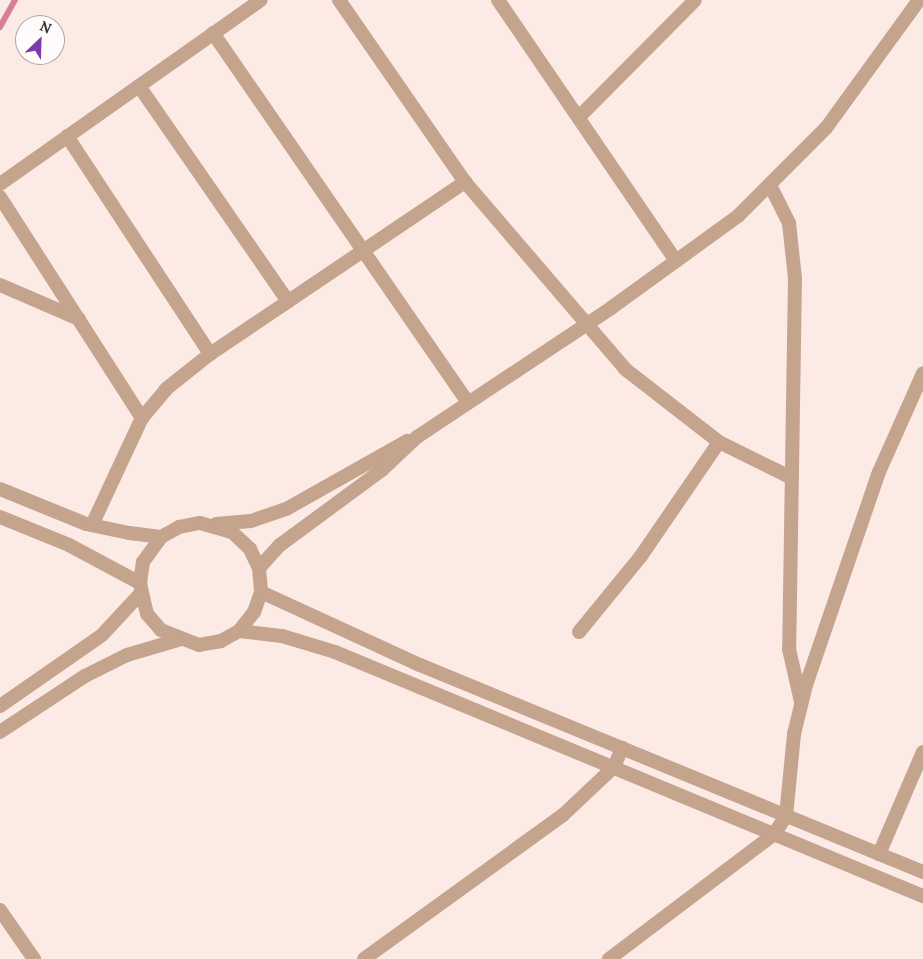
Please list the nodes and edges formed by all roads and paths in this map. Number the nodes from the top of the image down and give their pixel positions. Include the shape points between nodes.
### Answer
1 (261, 0) edge
2 (339, 0) edge
3 (498, 0) edge
4 (695, 0) edge
5 (919, 0) edge
6 (213, 33) junction
7 (139, 86) junction
8 (580, 116) junction
9 (67, 136) junction
10 (465, 182) junction
11 (0, 184) edge
12 (771, 186) junction
13 (0, 197) edge
14 (363, 251) junction
15 (676, 262) junction
16 (0, 285) edge
17 (288, 301) junction
18 (79, 319) junction
19 (589, 322) junction
20 (210, 354) junction
21 (923, 373) edge
22 (468, 404) junction
23 (142, 418) junction
24 (417, 437) junction
25 (719, 442) junction
26 (792, 478) junction
27 (0, 489) edge
28 (0, 517) edge
29 (92, 525) junction
30 (213, 525) junction
31 (161, 537) junction
32 (259, 568) junction
33 (140, 588) junction
34 (261, 592) junction
35 (239, 631) junction
36 (579, 632) dead end
37 (178, 640) junction
38 (801, 705) junction
39 (0, 706) edge
40 (0, 732) edge
41 (622, 748) junction
42 (923, 752) edge
43 (614, 767) junction
44 (786, 816) junction
45 (774, 834) junction
46 (879, 854) junction
47 (923, 872) edge
48 (923, 896) edge
49 (0, 910) edge
50 (34, 959) edge
51 (364, 959) edge
52 (610, 959) edge

1 - 6 street
2 - 10 street
3 - 8 street
4 - 8 street
5 - 12 street via 826,128
6 - 7 street
6 - 14 street
7 - 9 street
7 - 17 street
8 - 15 street
9 - 11 street
9 - 20 street
10 - 14 street
10 - 19 street
12 - 15 street
12 - 26 street via 789,222 795,278
13 - 18 street
14 - 17 street
14 - 22 street
15 - 19 street
16 - 18 street
17 - 20 street
18 - 23 street
19 - 22 street
19 - 25 street via 625,369
20 - 23 street via 166,389
21 - 38 street via 879,472
22 - 24 street
23 - 29 street
24 - 30 street via 355,466 288,508 251,521
24 - 32 street via 383,469 280,545
25 - 26 street
25 - 36 street via 641,556
26 - 38 street via 789,650
27 - 29 street
28 - 33 street via 69,545
29 - 31 street
30 - 31 street via 180,527
30 - 32 street via 232,532 250,549
31 - 33 street via 143,562
32 - 34 street
33 - 37 street via 148,614
33 - 39 street via 102,635
34 - 35 street via 254,612
34 - 41 street via 420,665
35 - 37 street via 221,641 199,645
35 - 43 street via 282,636 334,652
37 - 40 street via 128,655 85,676
38 - 44 street via 794,734
41 - 43 street
41 - 44 street
42 - 46 street
43 - 45 street
43 - 51 street via 563,815
44 - 45 street
44 - 46 street
45 - 48 street
45 - 52 street
46 - 47 street
49 - 50 street

